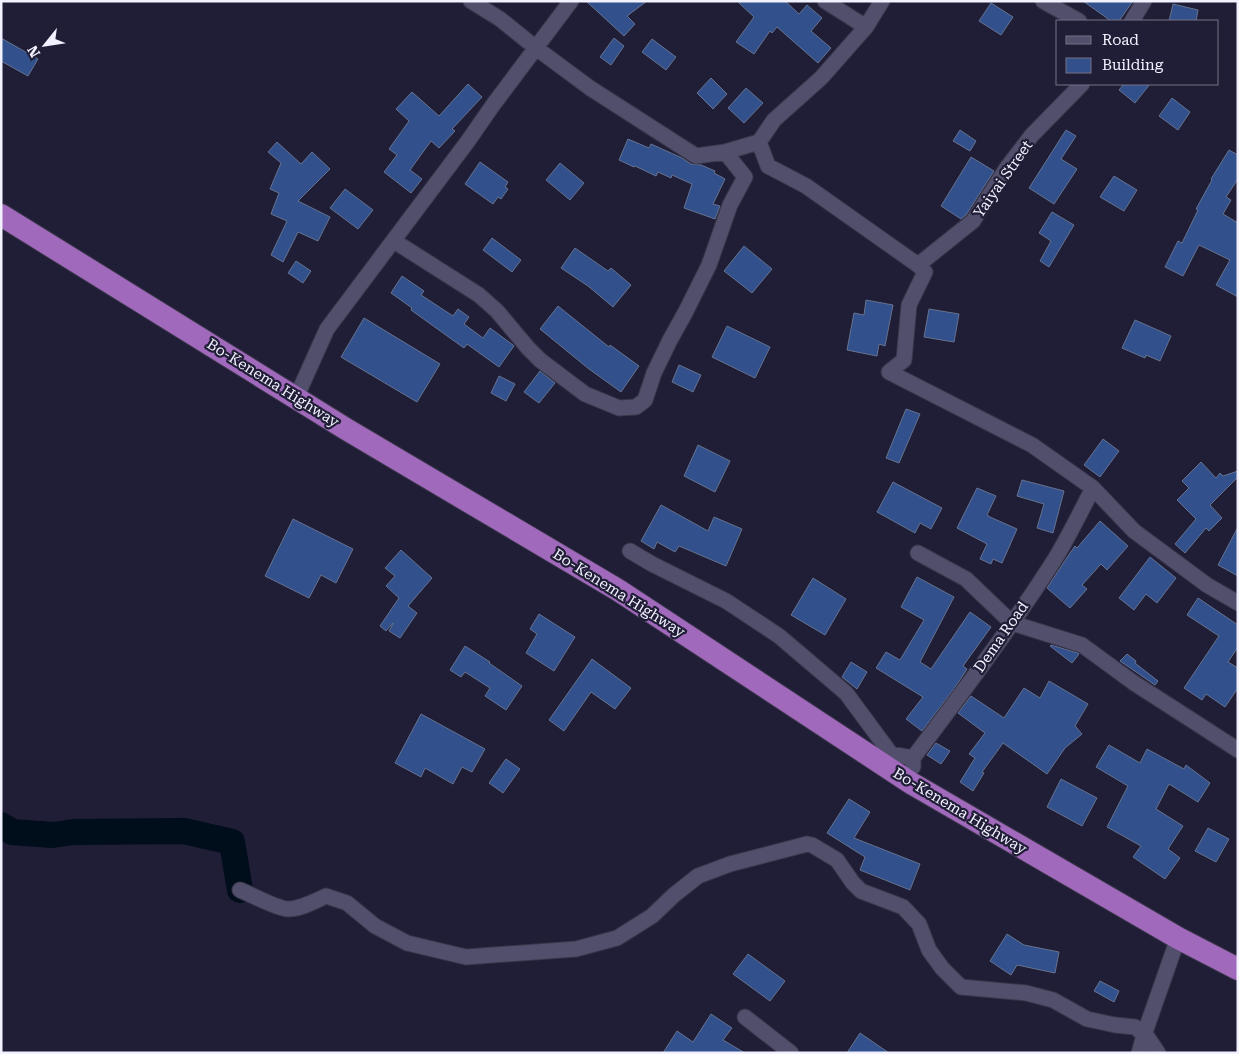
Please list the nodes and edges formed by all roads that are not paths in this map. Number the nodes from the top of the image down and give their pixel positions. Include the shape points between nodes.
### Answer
1 (472, 1) edge
2 (571, 1) edge
3 (825, 1) edge
4 (882, 1) edge
5 (1043, 1) edge
6 (1144, 1) edge
7 (1076, 20) edge
8 (1133, 20) edge
9 (866, 27) junction
10 (536, 48) junction
11 (1081, 85) edge
12 (759, 142) junction
13 (725, 152) junction
14 (768, 166) junction
15 (745, 177) junction
16 (1, 216) edge
17 (394, 242) junction
18 (918, 265) junction
19 (296, 398) junction
20 (1093, 488) junction
21 (630, 551) dead end
22 (918, 553) dead end
23 (1238, 603) edge
24 (1012, 623) junction
25 (1238, 750) edge
26 (913, 758) junction
27 (911, 783) junction
28 (240, 890) dead end
29 (1178, 938) junction
30 (1238, 968) edge
31 (745, 1017) dead end
32 (1144, 1035) junction
33 (791, 1053) edge
34 (1139, 1053) edge
35 (1158, 1053) edge

1 - 10 street
2 - 10 street
3 - 9 street
4 - 9 street
5 - 7 street
6 - 8 street
9 - 12 street via 821,78 774,120
10 - 13 street via 590,88 696,156
10 - 17 street
11 - 18 street, Yaiyai Street via 1032,135 1006,169 974,221
12 - 13 street
12 - 14 street
13 - 15 street
14 - 15 street
14 - 18 street via 806,186
15 - 17 street via 730,205 709,265 654,373 645,400 636,407 619,408 585,394 540,360 479,295
16 - 19 highway, Bo-Kenema Highway
17 - 19 street via 327,329
18 - 20 street via 925,272 909,305 904,360 889,372 1032,446
19 - 27 highway, Bo-Kenema Highway via 618,590
20 - 23 street via 1134,531 1207,585
20 - 24 street, Dema Road via 1056,557
21 - 26 street via 726,601 779,636 846,693 891,754
22 - 24 street via 966,579
24 - 25 street via 1082,644 1134,683
24 - 26 street, Dema Road
26 - 27 street
27 - 29 highway, Bo-Kenema Highway
28 - 32 street via 288,909 326,896 347,903 375,926 407,943 466,957 566,950 617,938 652,916 698,876 807,844 837,860 861,891 902,907 919,924 929,950 942,968 961,987 1026,993 1053,1000 1087,1019 1135,1027
29 - 30 highway, Bo-Kenema Highway
29 - 32 street
31 - 33 street
32 - 34 street
32 - 35 street

